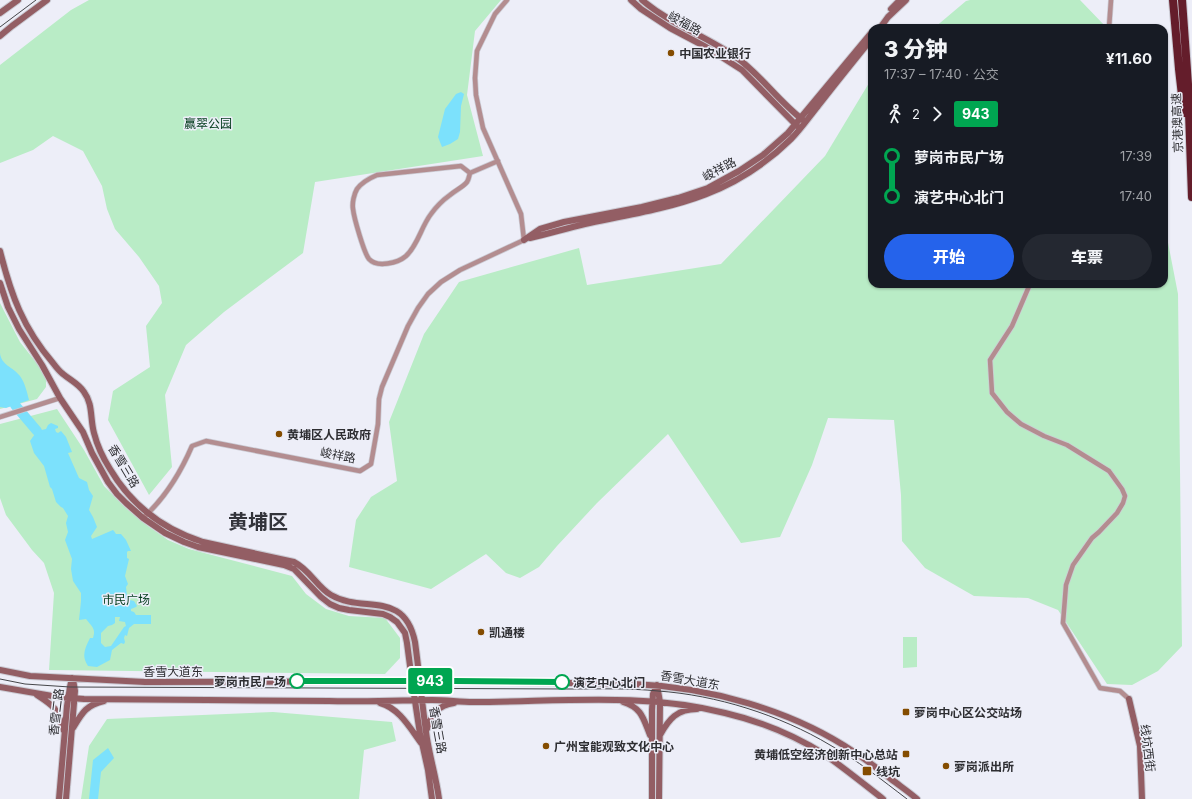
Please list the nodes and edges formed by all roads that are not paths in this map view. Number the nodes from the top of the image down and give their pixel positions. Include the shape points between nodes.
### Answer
1 (18, 0) edge
2 (47, 0) edge
3 (507, 0) edge
4 (631, 0) edge
5 (642, 0) edge
6 (900, 0) edge
7 (906, 0) edge
8 (1111, 0) edge
9 (1173, 0) edge
10 (1182, 0) edge
11 (0, 14) edge
12 (879, 24) edge
13 (883, 24) edge
14 (1109, 24) edge
15 (0, 36) edge
16 (868, 37) edge
17 (868, 43) edge
18 (802, 120) junction
19 (798, 127) junction
20 (498, 161) junction
21 (1190, 163) junction
22 (470, 173) junction
23 (1192, 197) edge
24 (524, 240) junction
25 (0, 251) edge
26 (0, 284) edge
27 (1028, 288) edge
28 (60, 398) junction
29 (0, 417) edge
30 (148, 514) junction
31 (143, 518) junction
32 (0, 670) edge
33 (72, 678) junction
34 (412, 681) junction
35 (420, 681) junction
36 (657, 685) junction
37 (0, 688) edge
38 (34, 693) junction
39 (71, 698) junction
40 (115, 699) junction
41 (606, 699) junction
42 (1129, 699) joint
43 (422, 700) junction
44 (366, 701) junction
45 (415, 701) junction
46 (652, 701) junction
47 (467, 702) junction
48 (660, 702) junction
49 (710, 710) junction
50 (72, 729) junction
51 (426, 732) junction
52 (64, 733) junction
53 (659, 737) junction
54 (651, 739) junction
55 (422, 744) junction
56 (59, 799) edge
57 (66, 799) edge
58 (432, 799) edge
59 (439, 799) edge
60 (652, 799) edge
61 (659, 799) edge
62 (883, 799) edge
63 (917, 799) edge
64 (1142, 799) edge

1 - 11 street
2 - 15 street
3 - 20 street via 495,14 477,51 475,78 483,128
4 - 19 street, 峻福路 via 665,25 742,70
5 - 18 street, 峻福路 via 688,31 738,59
6 - 12 street
7 - 13 street
8 - 14 street
9 - 21 highway
10 - 21 highway, 京港澳高速
16 - 18 street, 峻祥路
17 - 18 street, 峻祥路
18 - 19 street, 峻祥路
19 - 24 street, 峻祥路 via 792,138 757,167 733,183 701,197 656,210 584,224
20 - 22 street
20 - 24 street via 521,214
21 - 23 highway, 京港澳高速
22 - 22 street via 460,166 377,175 367,179 357,189 353,210 365,253 370,260 388,263 406,256 431,213 468,181
24 - 30 street, 峻祥路 via 460,270 441,282 418,308 382,387 371,464 360,471 206,441 192,446 176,479
25 - 30 street, 香雪三路 via 7,280 24,323 41,349 62,373 84,391 90,404 94,433 104,459 122,488
26 - 28 street, 香雪三路 via 19,329
27 - 42 street via 1012,326 990,360 992,393 1007,412 1021,424 1067,444 1110,470 1122,489 1125,496 1123,503 1092,538 1073,565 1066,585 1063,623 1100,688 1120,691
28 - 29 street
28 - 31 street, 香雪三路 via 84,432 108,482
30 - 31 street, 峻祥路
30 - 35 street, 香雪三路 via 190,538 294,562 329,594 338,598 389,607 405,619 412,629
31 - 34 street, 香雪三路 via 165,533 198,547 294,569 321,597 339,608 376,612 390,617 405,633
32 - 33 street, 香雪大道东 via 30,676
33 - 34 street, 香雪大道东 via 145,682
33 - 39 street, 香雪二路
34 - 35 street, 香雪大道东
34 - 45 street, 香雪三路
35 - 36 street, 香雪大道东
35 - 43 street, 香雪三路
36 - 46 street
36 - 48 street
36 - 63 street, 香雪大道东 via 729,698 798,722 855,752
37 - 38 street, 香雪大道东
38 - 39 street, 香雪大道东
38 - 52 street via 54,707
39 - 40 street, 香雪大道东
39 - 50 street, 香雪二路
39 - 52 street, 香雪二路
40 - 44 street, 香雪大道东
40 - 50 street via 88,707
41 - 46 street, 香雪大道东
41 - 47 street, 香雪大道东
41 - 54 street via 624,702 639,710
42 - 64 street, 线坑西街 via 1140,746
43 - 45 street, 香雪大道东
43 - 47 street, 香雪大道东
43 - 51 street, 香雪三路
44 - 45 street, 香雪大道东
44 - 55 street via 381,703 393,709
45 - 55 street, 香雪三路
46 - 48 street, 香雪大道东
46 - 54 street
47 - 51 street via 439,708 432,716
48 - 49 street, 香雪大道东
48 - 53 street
49 - 53 street via 691,709 676,714 666,724
49 - 62 street, 香雪大道东 via 766,726 803,743 834,761
50 - 57 street, 香雪二路
51 - 59 street, 香雪三路
52 - 56 street, 香雪二路
53 - 61 street
54 - 60 street
55 - 58 street, 香雪三路

